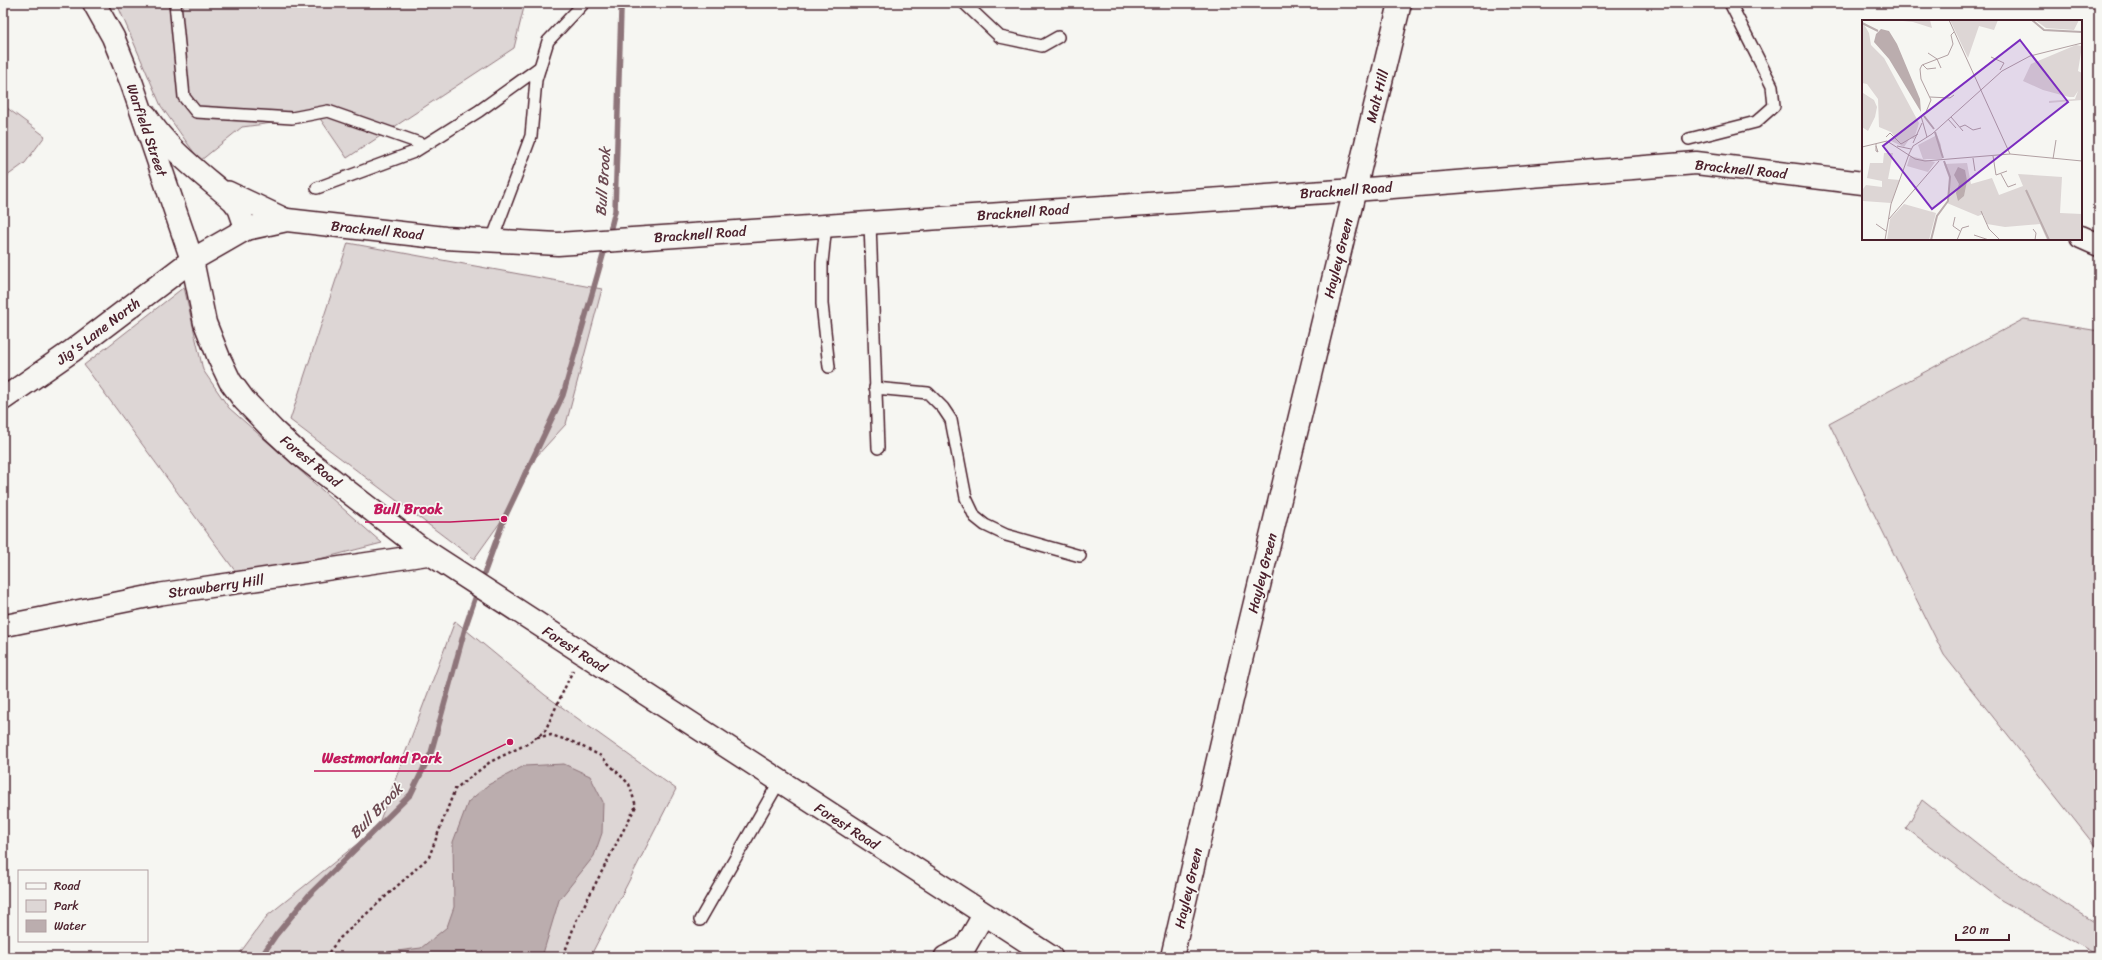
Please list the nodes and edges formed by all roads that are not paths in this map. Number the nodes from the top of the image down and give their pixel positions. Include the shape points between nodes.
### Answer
1 (94, 3) edge
2 (175, 3) edge
3 (584, 3) edge
4 (964, 3) edge
5 (1400, 3) edge
6 (1730, 3) edge
7 (1058, 37) dead end
8 (540, 67) junction
9 (138, 101) junction
10 (1689, 139) dead end
11 (425, 145) junction
12 (1862, 183) edge
13 (215, 185) junction
14 (317, 188) dead end
15 (1355, 190) junction
16 (287, 220) junction
17 (870, 222) junction
18 (826, 226) junction
19 (246, 229) junction
20 (2082, 237) edge
21 (492, 240) junction
22 (2099, 245) edge
23 (192, 260) junction
24 (829, 367) dead end
25 (875, 388) junction
26 (3, 399) edge
27 (878, 448) dead end
28 (430, 554) junction
29 (1080, 556) dead end
30 (3, 626) edge
31 (779, 782) junction
32 (984, 914) junction
33 (700, 920) dead end
34 (946, 957) edge
35 (1051, 957) edge
36 (1172, 957) edge

1 - 9 main road, Warfield Street via 113,37
2 - 11 lane via 184,97 196,112 292,118 328,111
3 - 8 lane via 548,41
4 - 7 lane via 1000,37 1042,46
5 - 15 main road, Malt Hill
6 - 10 lane via 1772,86 1774,106 1756,122
8 - 11 lane via 479,111
8 - 21 lane via 536,80 531,136
9 - 13 street via 157,133 173,151
9 - 23 main road, Warfield Street
11 - 14 lane via 414,152
12 - 15 main road, Bracknell Road via 1696,163
13 - 16 street
13 - 19 street via 239,209
15 - 17 main road, Bracknell Road
15 - 36 main road, Hayley Green
16 - 19 main road, Bracknell Road
16 - 21 main road, Bracknell Road via 445,238
17 - 18 main road, Bracknell Road
17 - 25 lane
18 - 21 main road, Bracknell Road via 558,244
18 - 24 lane via 822,263 822,304
19 - 23 main road, Bracknell Road
20 - 22 main road
23 - 26 main road, Jig's Lane North via 72,351
23 - 28 main road, Forest Road via 205,323 230,381 244,400 298,454
25 - 27 lane
25 - 29 lane via 928,393 943,408 950,420 966,498 975,517 1006,535
28 - 30 street, Strawberry Hill via 162,594
28 - 31 main road, Forest Road
31 - 32 main road, Forest Road
31 - 33 lane
32 - 34 street via 966,947
32 - 35 main road, Forest Road

